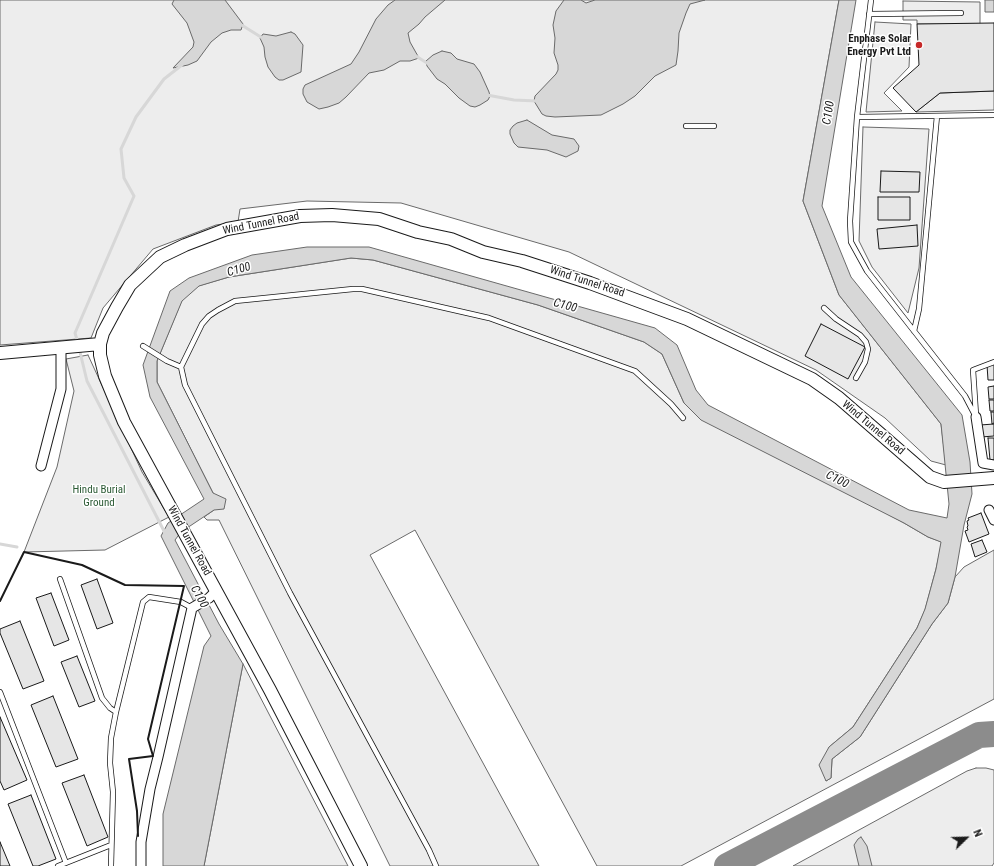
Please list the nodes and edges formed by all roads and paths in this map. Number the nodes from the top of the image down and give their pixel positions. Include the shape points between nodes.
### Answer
1 (871, 0) edge
2 (961, 13) dead end
3 (869, 14) junction
4 (994, 115) edge
5 (937, 116) junction
6 (857, 117) junction
7 (686, 126) dead end
8 (714, 126) dead end
9 (824, 308) dead end
10 (914, 331) junction
11 (100, 344) junction
12 (143, 346) dead end
13 (72, 347) junction
14 (0, 354) edge
15 (994, 362) edge
16 (181, 367) junction
17 (856, 378) dead end
18 (976, 416) junction
19 (683, 418) dead end
20 (994, 465) edge
21 (41, 466) dead end
22 (994, 478) edge
23 (989, 510) edge
24 (994, 520) edge
25 (60, 579) dead end
26 (212, 594) junction
27 (193, 607) junction
28 (0, 692) edge
29 (116, 712) junction
30 (111, 845) junction
31 (66, 863) junction
32 (58, 866) edge
33 (111, 866) edge
34 (141, 866) edge
35 (361, 866) edge
36 (436, 866) edge

1 - 3 lane
2 - 3 lane
3 - 6 lane
4 - 5 lane
5 - 6 lane
5 - 10 lane via 919,308
6 - 10 lane via 850,221 851,242 867,271
7 - 8 lane
9 - 17 lane via 866,342 868,349 865,362
10 - 18 lane via 965,396
11 - 13 street
11 - 22 street, Wind Tunnel Road via 130,285 160,257 185,245 227,229 300,216 332,215 380,219 590,283 687,319 812,379 839,398 930,477 944,482
11 - 26 street, Wind Tunnel Road via 104,371 124,422 186,535
12 - 16 lane
13 - 14 street
13 - 21 street
15 - 18 lane via 973,370
16 - 19 lane via 202,324 209,316 235,301 362,289 489,318 635,371
16 - 36 lane via 185,385 290,593
18 - 20 street via 983,463
23 - 24 street
25 - 29 lane via 102,698
26 - 27 street
26 - 35 street, Wind Tunnel Road via 270,690
27 - 29 lane via 181,602 149,597 143,602
27 - 34 street via 150,788 141,842
28 - 31 lane
29 - 30 lane via 110,763 113,792
30 - 31 lane
30 - 33 lane
31 - 32 lane

